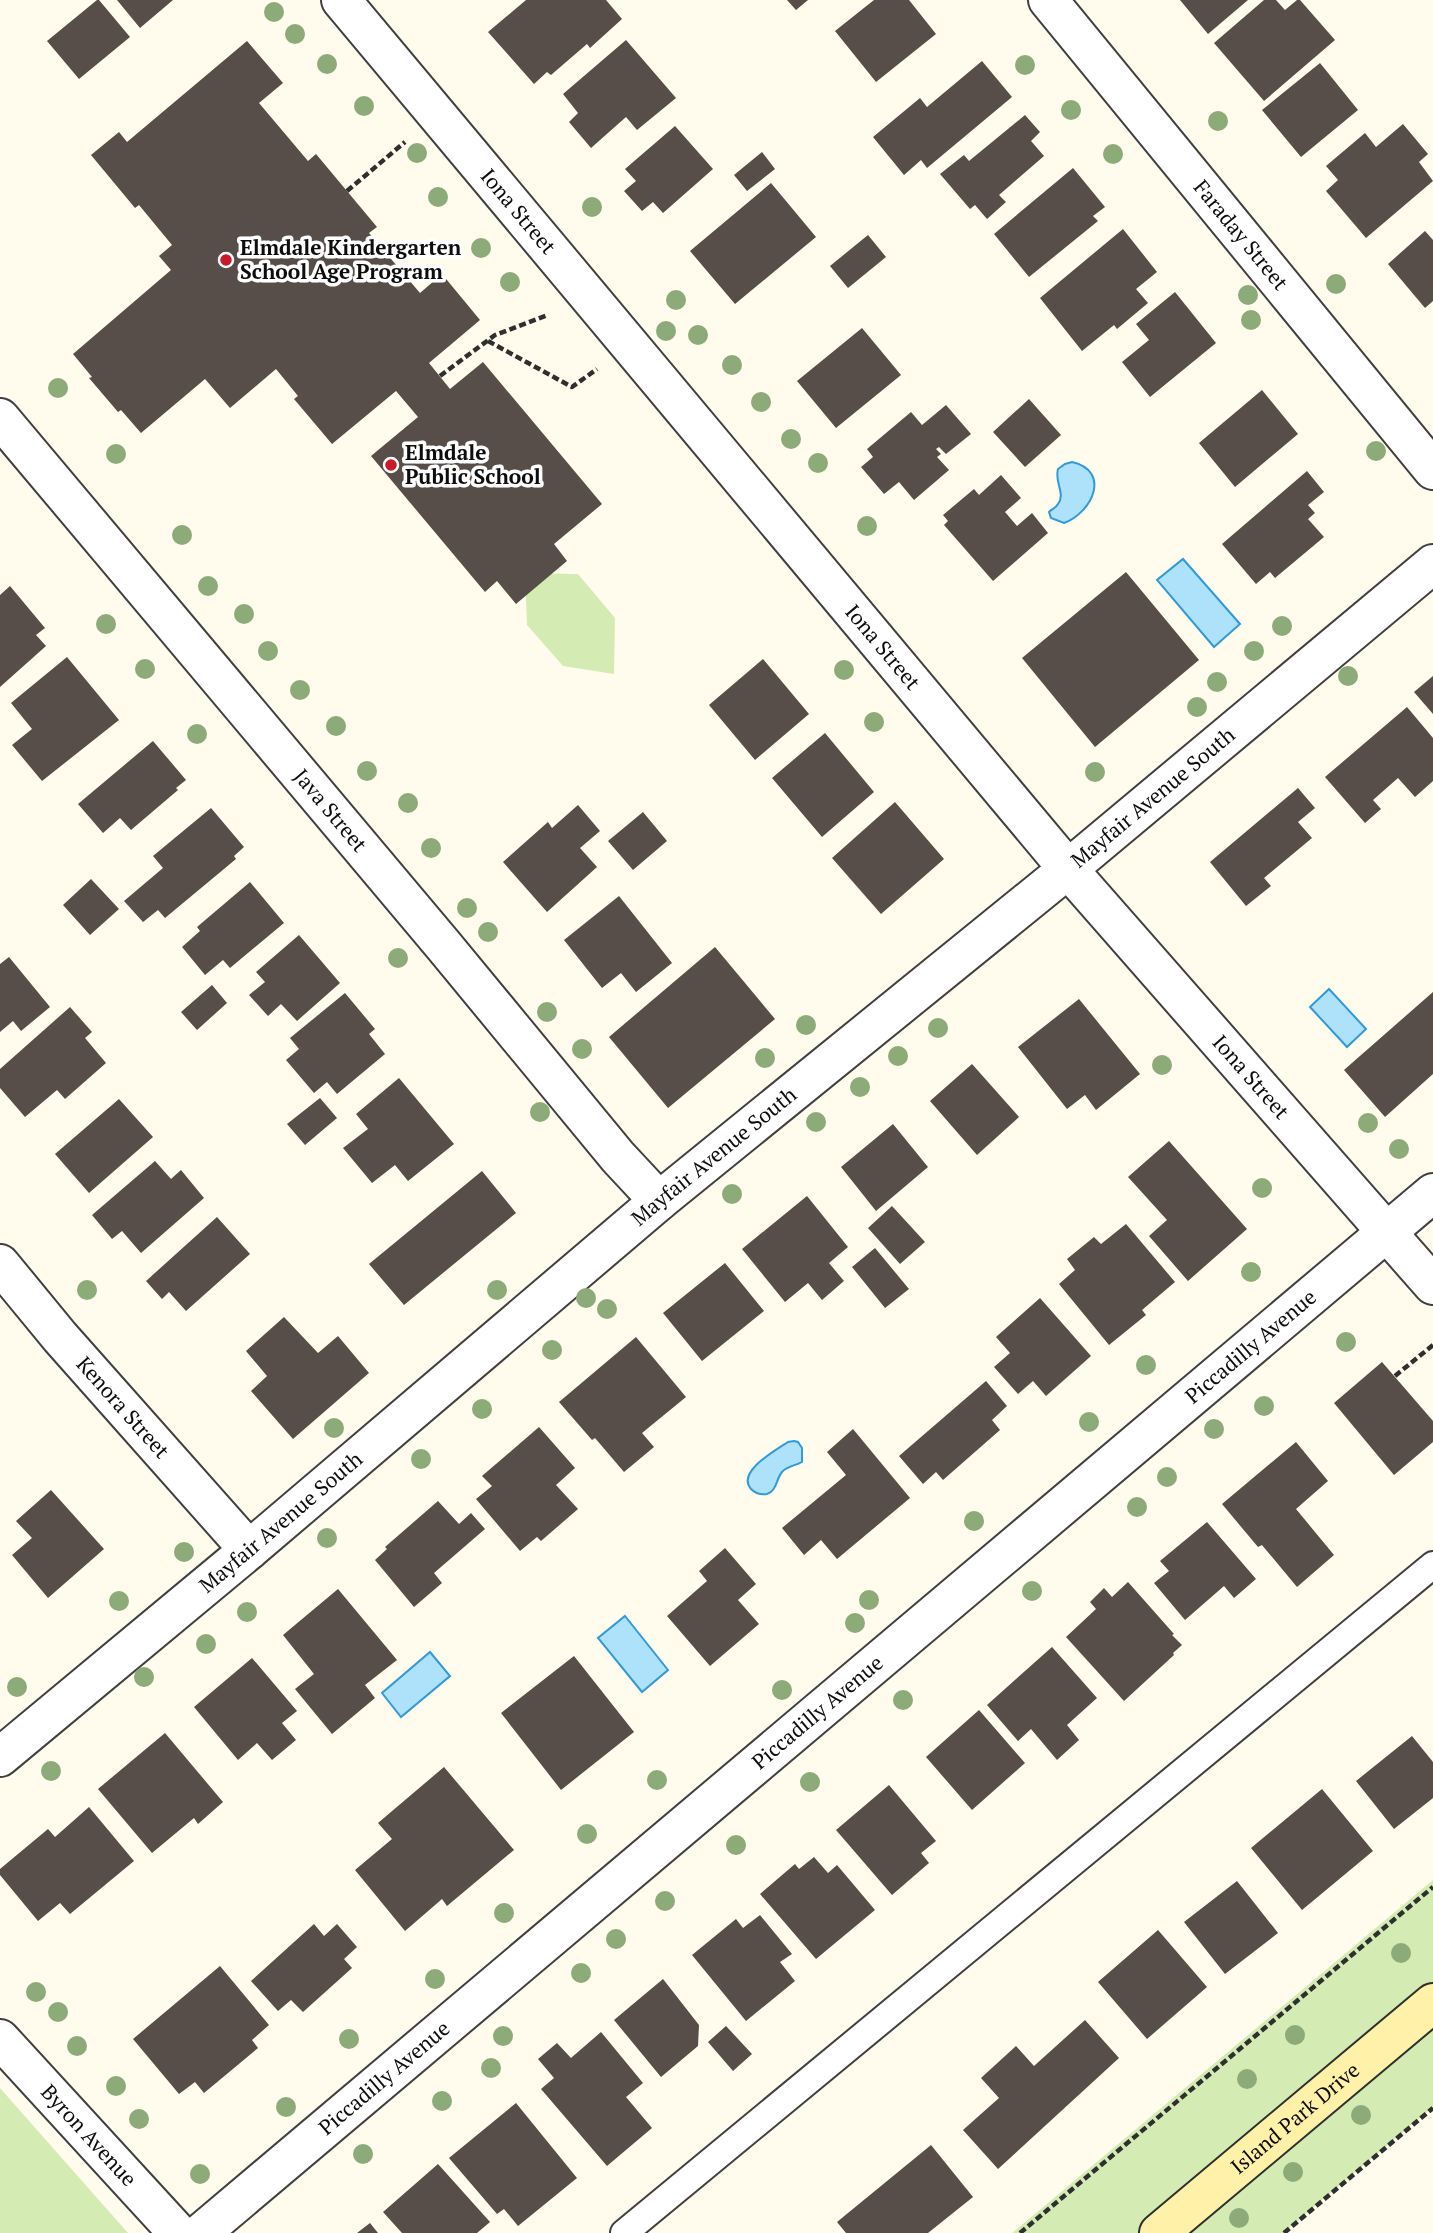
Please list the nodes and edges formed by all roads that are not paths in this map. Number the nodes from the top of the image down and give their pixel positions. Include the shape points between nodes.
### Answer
1 (341, 0) edge
2 (1048, 0) edge
3 (0, 418) edge
4 (1433, 470) edge
5 (1433, 564) edge
6 (1068, 869) junction
7 (1433, 1193) edge
8 (659, 1202) junction
9 (1386, 1232) junction
10 (0, 1264) edge
11 (1433, 1284) edge
12 (249, 1550) junction
13 (1433, 1565) edge
14 (0, 1757) edge
15 (1433, 2003) edge
16 (0, 2039) edge
17 (177, 2233) edge
18 (201, 2233) edge
19 (624, 2233) edge
20 (1159, 2233) edge

1 - 6 street, Iona Street
2 - 4 street, Faraday Street
3 - 8 street, Java Street
5 - 6 street, Mayfair Avenue South
6 - 8 street, Mayfair Avenue South
6 - 9 street, Iona Street
7 - 9 street, Piccadilly Avenue
8 - 12 street, Mayfair Avenue South
9 - 11 street, Iona Street
9 - 18 street, Piccadilly Avenue
10 - 12 street, Kenora Street
12 - 14 street, Mayfair Avenue South
13 - 19 lane
15 - 20 main road, Island Park Drive
16 - 17 street, Byron Avenue

